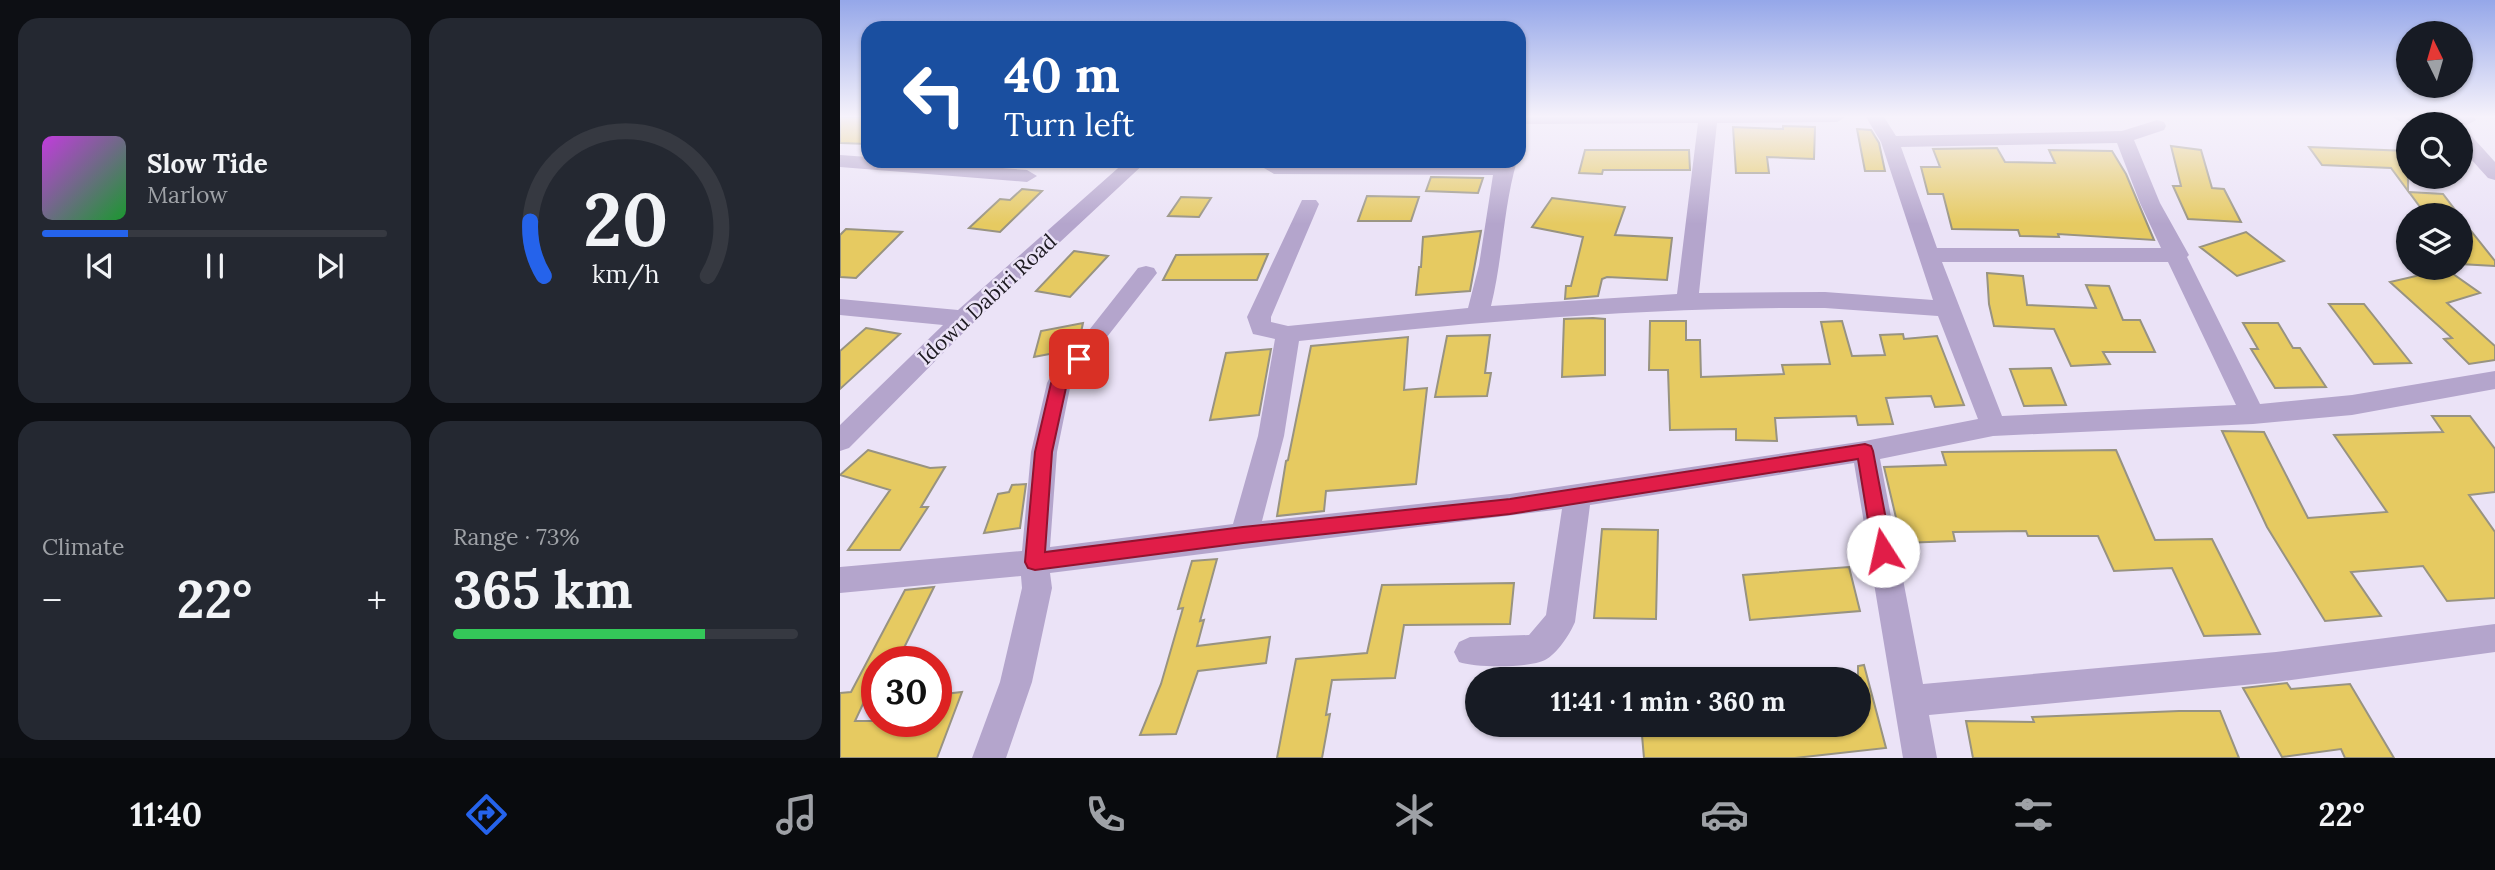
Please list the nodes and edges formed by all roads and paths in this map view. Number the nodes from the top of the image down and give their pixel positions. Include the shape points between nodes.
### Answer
1 (1704, 152) edge
2 (1893, 152) edge
3 (2130, 152) edge
4 (2479, 152) edge
5 (840, 161) edge
6 (861, 163) edge
7 (927, 168) edge
8 (1129, 168) edge
9 (1332, 168) edge
10 (1505, 168) edge
11 (1274, 169) dead end
12 (2495, 173) edge
13 (1027, 176) dead end
14 (1309, 204) dead end
15 (1928, 255) junction
16 (2178, 255) junction
17 (1146, 273) dead end
18 (1687, 302) junction
19 (840, 307) edge
20 (1947, 309) junction
21 (1478, 314) junction
22 (963, 319) junction
23 (1288, 334) junction
24 (2495, 380) edge
25 (2253, 414) junction
26 (1993, 426) junction
27 (840, 442) edge
28 (1865, 451) junction
29 (1577, 496) junction
30 (1243, 535) junction
31 (1035, 562) junction
32 (840, 580) edge
33 (2495, 638) edge
34 (1470, 652) dead end
35 (1909, 701) junction
36 (989, 758) edge
37 (1920, 758) edge

1 - 18 street
2 - 15 street
3 - 16 street
4 - 12 street
5 - 6 street
7 - 13 street
8 - 22 street, Idowu Dabiri Road
9 - 11 street
10 - 21 street
14 - 23 street via 1259,317 1261,328
15 - 16 street
15 - 20 street
16 - 25 street
17 - 31 street via 1059,383 1044,452
18 - 20 street via 1825,300
18 - 21 street
19 - 22 street
20 - 26 street
21 - 23 street
22 - 27 street, Idowu Dabiri Road
23 - 30 street via 1273,435
24 - 25 street via 2351,405
25 - 26 street
26 - 28 street
28 - 29 street
28 - 35 street
29 - 30 street
29 - 34 street via 1560,622 1536,649
30 - 31 street
31 - 32 street
31 - 36 street via 1038,588 1031,619 1016,682
33 - 35 street via 2129,684
35 - 37 street

